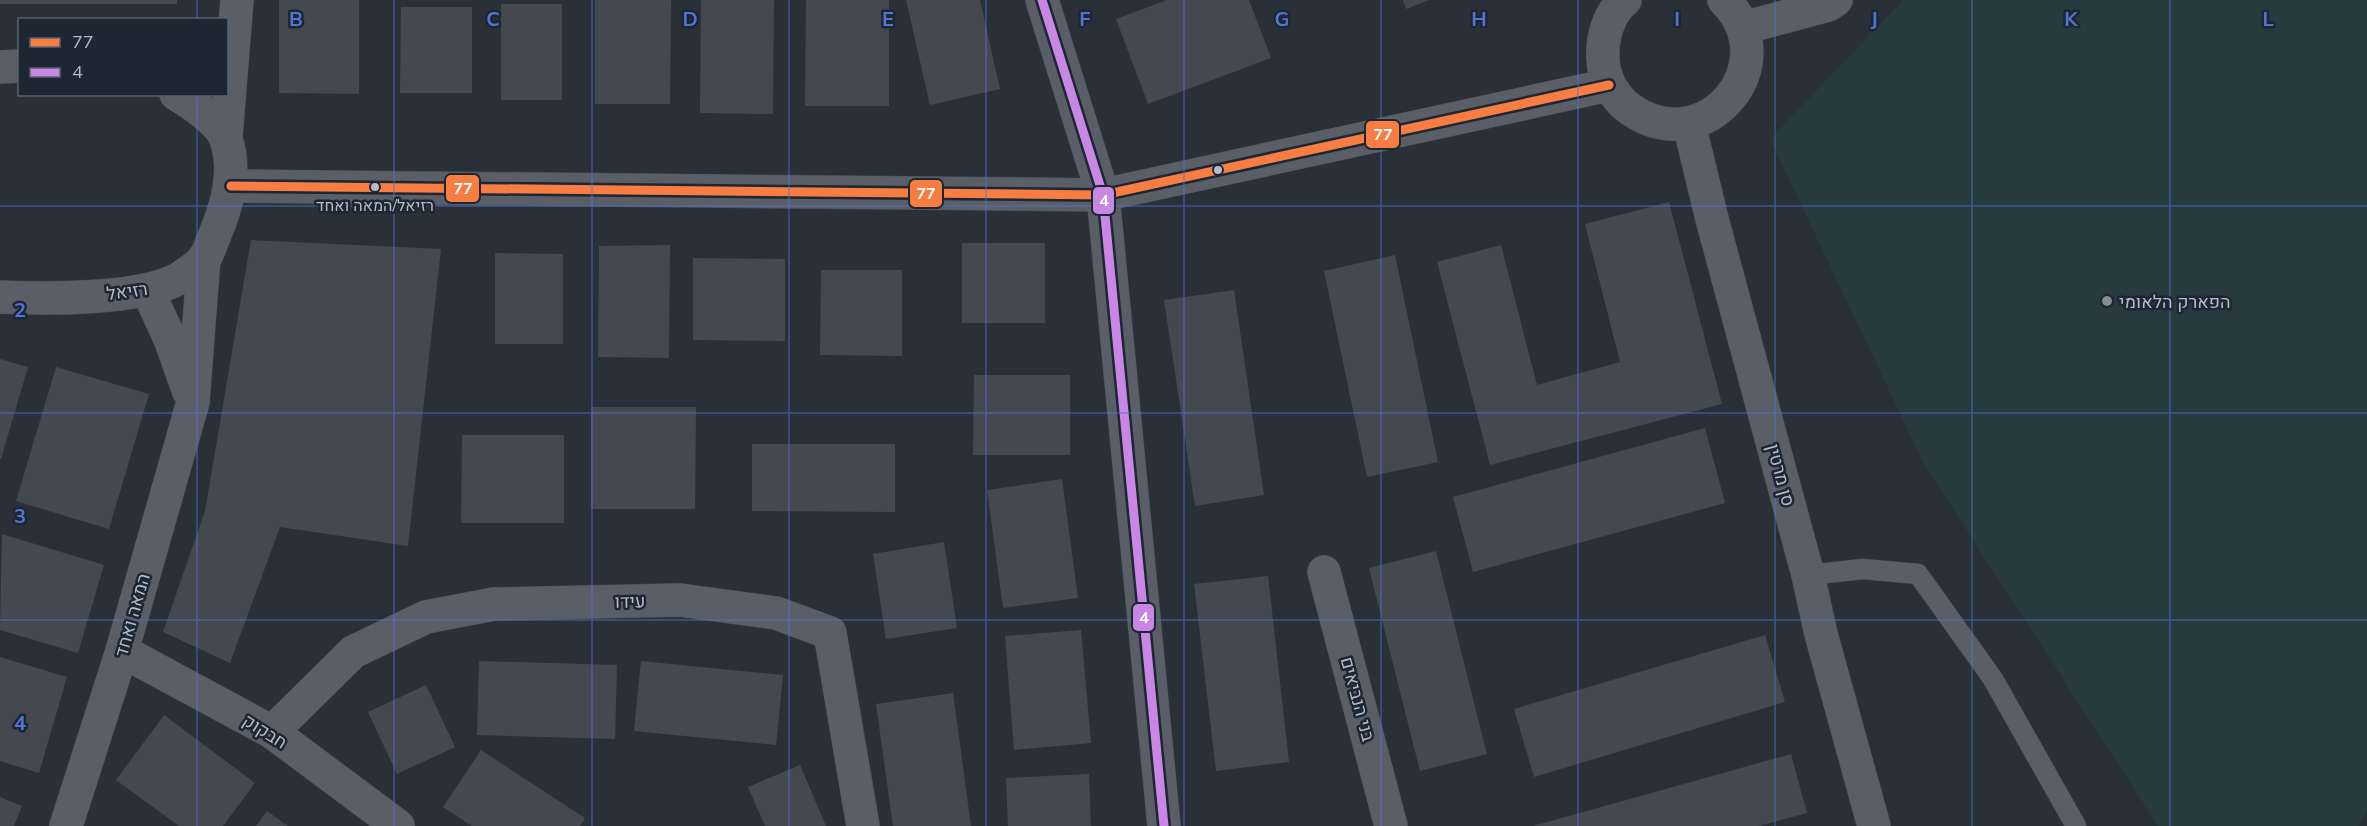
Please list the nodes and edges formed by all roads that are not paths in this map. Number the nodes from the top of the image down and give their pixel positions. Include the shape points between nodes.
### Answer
1 (237, 0) edge
2 (1042, 0) edge
3 (1724, 0) edge
4 (1836, 0) edge
5 (1623, 1) edge
6 (1743, 28) junction
7 (18, 66) edge
8 (0, 67) edge
9 (229, 72) edge
10 (1609, 85) junction
11 (228, 94) edge
12 (228, 96) edge
13 (196, 99) edge
14 (1689, 124) junction
15 (226, 137) junction
16 (231, 186) junction
17 (1103, 195) junction
18 (204, 258) junction
19 (148, 291) junction
20 (0, 297) edge
21 (193, 402) junction
22 (1324, 572) dead end
23 (1808, 575) junction
24 (122, 651) junction
25 (272, 732) junction
26 (66, 826) edge
27 (398, 826) edge
28 (863, 826) edge
29 (1164, 826) edge
30 (1391, 826) edge
31 (1874, 826) edge
32 (2076, 826) edge

1 - 9 street, רזיאל
2 - 17 street
3 - 6 street
4 - 6 street
5 - 10 street via 1603,42 1603,64
6 - 14 street via 1747,52 1743,77 1731,98 1712,115
7 - 8 street
9 - 11 street, רזיאל
10 - 14 street via 1623,104 1642,118 1665,125
10 - 17 street
12 - 15 street, רזיאל
13 - 15 street
14 - 23 street, סן מרטין
15 - 16 street, רזיאל
16 - 17 street
16 - 18 street, רזיאל
17 - 29 street
18 - 19 street, רזיאל via 180,278
18 - 21 street, המאה ואחד
19 - 20 street, רזיאל
19 - 21 street
21 - 24 street, המאה ואחד
22 - 30 street, בני הנביאים
23 - 31 street, סן מרטין
23 - 32 lane via 1863,569 1918,574 1993,679
24 - 25 street, חבקוק
24 - 26 street, המאה ואחד
25 - 27 street, חבקוק
25 - 28 street, עידו via 353,652 426,618 494,604 680,600 776,613 830,633

